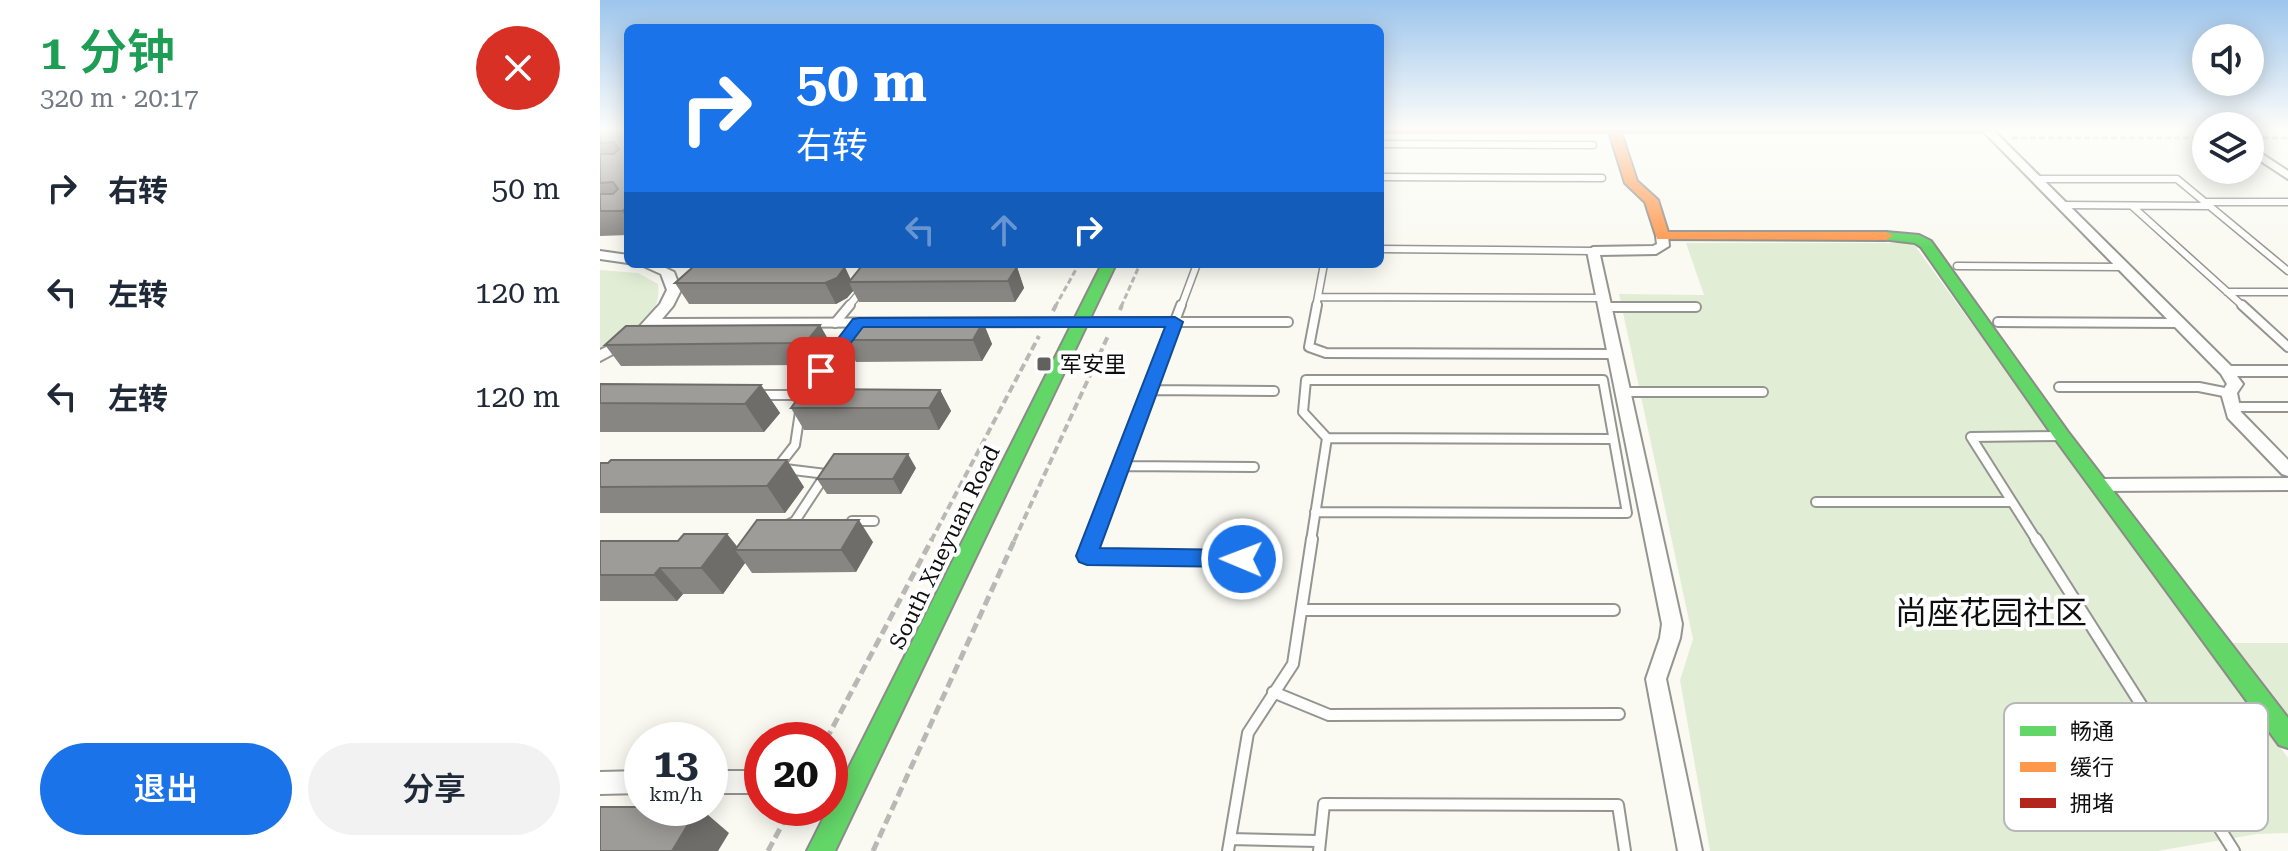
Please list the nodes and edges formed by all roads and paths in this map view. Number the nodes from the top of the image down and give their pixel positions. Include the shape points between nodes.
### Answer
1 (1627, 169) edge
2 (2026, 169) edge
3 (1384, 177) edge
4 (1602, 178) dead end
5 (2036, 179) junction
6 (2288, 202) edge
7 (2207, 204) junction
8 (2061, 205) junction
9 (2132, 206) junction
10 (1662, 236) junction
11 (1384, 249) edge
12 (1593, 251) junction
13 (600, 255) edge
14 (624, 258) edge
15 (1957, 266) dead end
16 (2124, 267) junction
17 (656, 268) edge
18 (1077, 268) edge
19 (1107, 268) edge
20 (1138, 268) edge
21 (1195, 268) edge
22 (1323, 268) edge
23 (2288, 271) edge
24 (867, 283) edge
25 (2227, 292) junction
26 (2288, 292) edge
27 (1318, 297) junction
28 (1604, 302) junction
29 (1696, 307) dead end
30 (1047, 322) junction
31 (1081, 322) junction
32 (1115, 322) junction
33 (1175, 322) junction
34 (1288, 322) dead end
35 (1998, 322) dead end
36 (651, 323) junction
37 (835, 323) junction
38 (859, 323) junction
39 (2180, 323) junction
40 (2288, 347) edge
41 (1615, 354) junction
42 (600, 356) edge
43 (2227, 371) junction
44 (2288, 371) edge
45 (2059, 387) dead end
46 (1149, 390) junction
47 (1274, 391) dead end
48 (1624, 392) junction
49 (1763, 392) dead end
50 (740, 395) edge
51 (802, 395) junction
52 (817, 395) edge
53 (2230, 400) junction
54 (2288, 407) edge
55 (2062, 436) junction
56 (1327, 438) junction
57 (1613, 439) junction
58 (1121, 466) junction
59 (1254, 467) dead end
60 (762, 468) edge
61 (777, 468) junction
62 (2288, 470) edge
63 (2288, 484) edge
64 (2099, 485) junction
65 (1816, 502) dead end
66 (2011, 502) junction
67 (1315, 512) junction
68 (795, 521) junction
69 (811, 521) edge
70 (843, 521) edge
71 (874, 521) dead end
72 (771, 533) edge
73 (1242, 559) dead end
74 (1303, 610) junction
75 (1614, 610) dead end
76 (1273, 692) junction
77 (2139, 703) edge
78 (2262, 703) edge
79 (2268, 710) edge
80 (1619, 714) dead end
81 (836, 722) edge
82 (2288, 737) edge
83 (848, 781) edge
84 (856, 781) junction
85 (624, 782) edge
86 (600, 783) edge
87 (781, 826) edge
88 (2221, 831) edge
89 (1229, 845) edge
90 (1318, 846) edge
91 (768, 851) edge
92 (821, 851) edge
93 (873, 851) edge
94 (1625, 851) edge
95 (1690, 851) edge
96 (2234, 851) edge

1 - 10 street via 1631,183 1651,200
2 - 5 street
3 - 4 lane
5 - 7 lane via 2177,179
5 - 8 street
6 - 7 lane
7 - 9 lane
7 - 23 lane
8 - 9 lane
8 - 16 street
9 - 25 lane
10 - 12 street via 1663,246 1656,250
10 - 55 street via 1919,239
11 - 12 lane
12 - 28 street
13 - 14 street
15 - 16 lane
16 - 39 street
17 - 36 street via 678,277 666,306
18 - 30 path
19 - 31 street, South Xueyuan Road
20 - 32 path
21 - 33 lane
22 - 27 lane
24 - 37 lane
25 - 26 lane
25 - 40 lane
27 - 28 lane
27 - 41 lane via 1309,347 1326,353
28 - 29 lane
28 - 41 street
30 - 31 street
30 - 38 street
30 - 81 path
31 - 32 lane
31 - 84 street, South Xueyuan Road
32 - 33 lane
32 - 93 path
33 - 34 lane
33 - 46 lane
35 - 39 lane
36 - 37 street
36 - 42 street
37 - 38 street
38 - 51 lane
39 - 43 street
41 - 48 street
43 - 44 street
43 - 53 street via 2235,384
45 - 53 lane via 2199,387
46 - 47 lane
46 - 58 lane
48 - 49 lane
48 - 95 street via 1672,624 1656,679
50 - 51 lane
51 - 52 lane
51 - 61 lane via 795,445
53 - 54 lane
53 - 62 street via 2234,414
55 - 64 street
55 - 66 lane via 1971,437
56 - 57 lane
56 - 57 lane via 1303,412 1306,380 1603,380
56 - 67 lane
57 - 67 lane via 1627,513
58 - 59 lane
58 - 73 lane via 1087,556
60 - 61 lane
61 - 68 lane via 826,474
63 - 64 street
64 - 78 street
65 - 66 lane
66 - 77 lane
67 - 74 lane
68 - 69 lane
68 - 72 lane
70 - 71 lane
74 - 75 lane
74 - 76 lane via 1293,664
76 - 80 lane via 1329,715
76 - 89 lane via 1248,733
79 - 82 street
83 - 84 street
84 - 92 street, South Xueyuan Road
85 - 86 street
87 - 91 path
88 - 96 lane
89 - 90 lane
90 - 94 lane via 1324,804 1618,805

